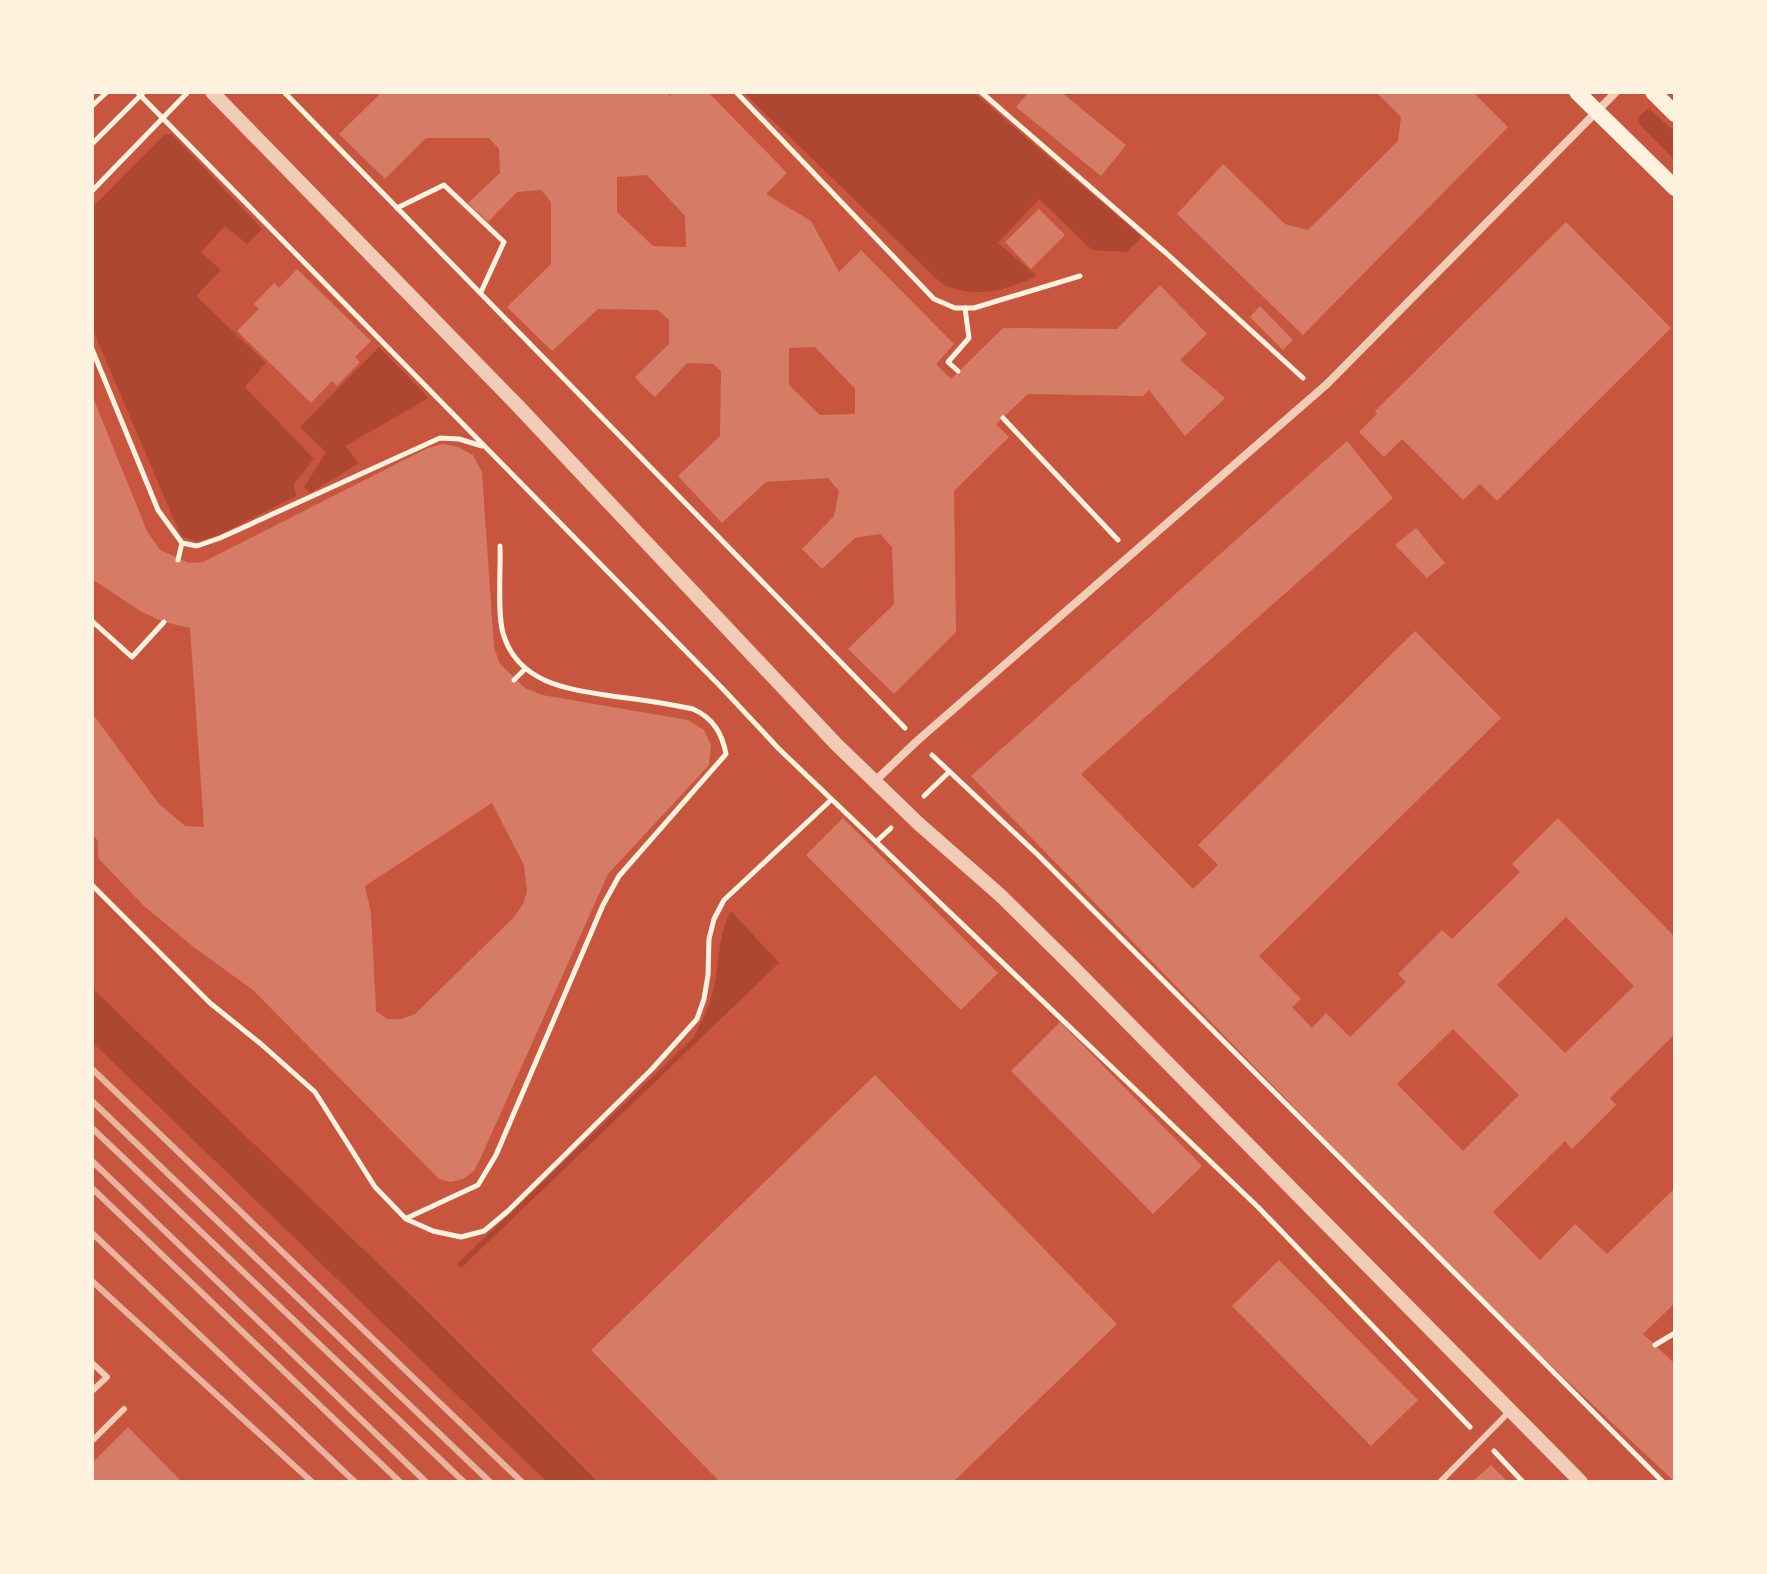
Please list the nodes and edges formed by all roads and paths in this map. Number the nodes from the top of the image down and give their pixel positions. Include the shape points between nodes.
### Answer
1 (107, 92) edge
2 (188, 92) edge
3 (212, 92) edge
4 (284, 92) edge
5 (736, 92) edge
6 (982, 92) edge
7 (1577, 92) edge
8 (1616, 92) edge
9 (1653, 92) edge
10 (140, 93) edge
11 (92, 106) edge
12 (1597, 111) junction
13 (1675, 114) edge
14 (163, 118) junction
15 (92, 144) edge
16 (1675, 188) edge
17 (92, 191) edge
18 (397, 208) junction
19 (1080, 276) dead end
20 (481, 292) junction
21 (965, 308) junction
22 (92, 349) edge
23 (958, 371) dead end
24 (1319, 392) junction
25 (1003, 418) dead end
26 (484, 446) junction
27 (182, 543) junction
28 (500, 546) dead end
29 (1133, 555) junction
30 (178, 560) dead end
31 (92, 621) edge
32 (164, 622) dead end
33 (525, 669) junction
34 (514, 680) dead end
35 (917, 741) junction
36 (874, 782) junction
37 (831, 800) junction
38 (92, 885) edge
39 (406, 1219) junction
40 (1675, 1333) edge
41 (1655, 1345) dead end
42 (92, 1363) edge
43 (92, 1391) edge
44 (124, 1409) dead end
45 (1511, 1410) junction
46 (1482, 1440) junction
47 (92, 1441) edge
48 (1440, 1482) edge
49 (1523, 1482) edge
50 (1581, 1482) edge
51 (1663, 1482) edge

1 - 11 path
2 - 14 path
3 - 36 street
4 - 18 path
5 - 21 path via 934,299
6 - 24 path
7 - 12 main road
8 - 12 street
9 - 13 main road
10 - 14 path
10 - 15 path
12 - 16 main road
12 - 24 street
14 - 17 path
14 - 26 path
18 - 20 path
18 - 20 path via 444,185 504,242
19 - 21 path
20 - 35 path
21 - 23 path via 969,338 948,362
22 - 27 path via 158,510
24 - 29 street
25 - 29 path
26 - 27 path via 440,438 220,538 197,546
26 - 37 path
27 - 30 path
28 - 33 path via 502,631
29 - 35 street
31 - 32 path via 132,657
33 - 34 path
33 - 39 path via 570,690 693,709 706,715 722,736 726,754 619,876 478,1185
35 - 36 street
35 - 51 path via 1038,855
36 - 45 street via 1000,895
37 - 39 path via 724,900 709,939 706,987 697,1019 508,1211 484,1231 461,1237
37 - 46 path via 1258,1207
38 - 39 path via 210,1003 315,1092 375,1187
40 - 41 path
42 - 43 lane via 107,1377
44 - 47 lane
45 - 46 lane
45 - 50 street
46 - 48 lane
46 - 49 path

